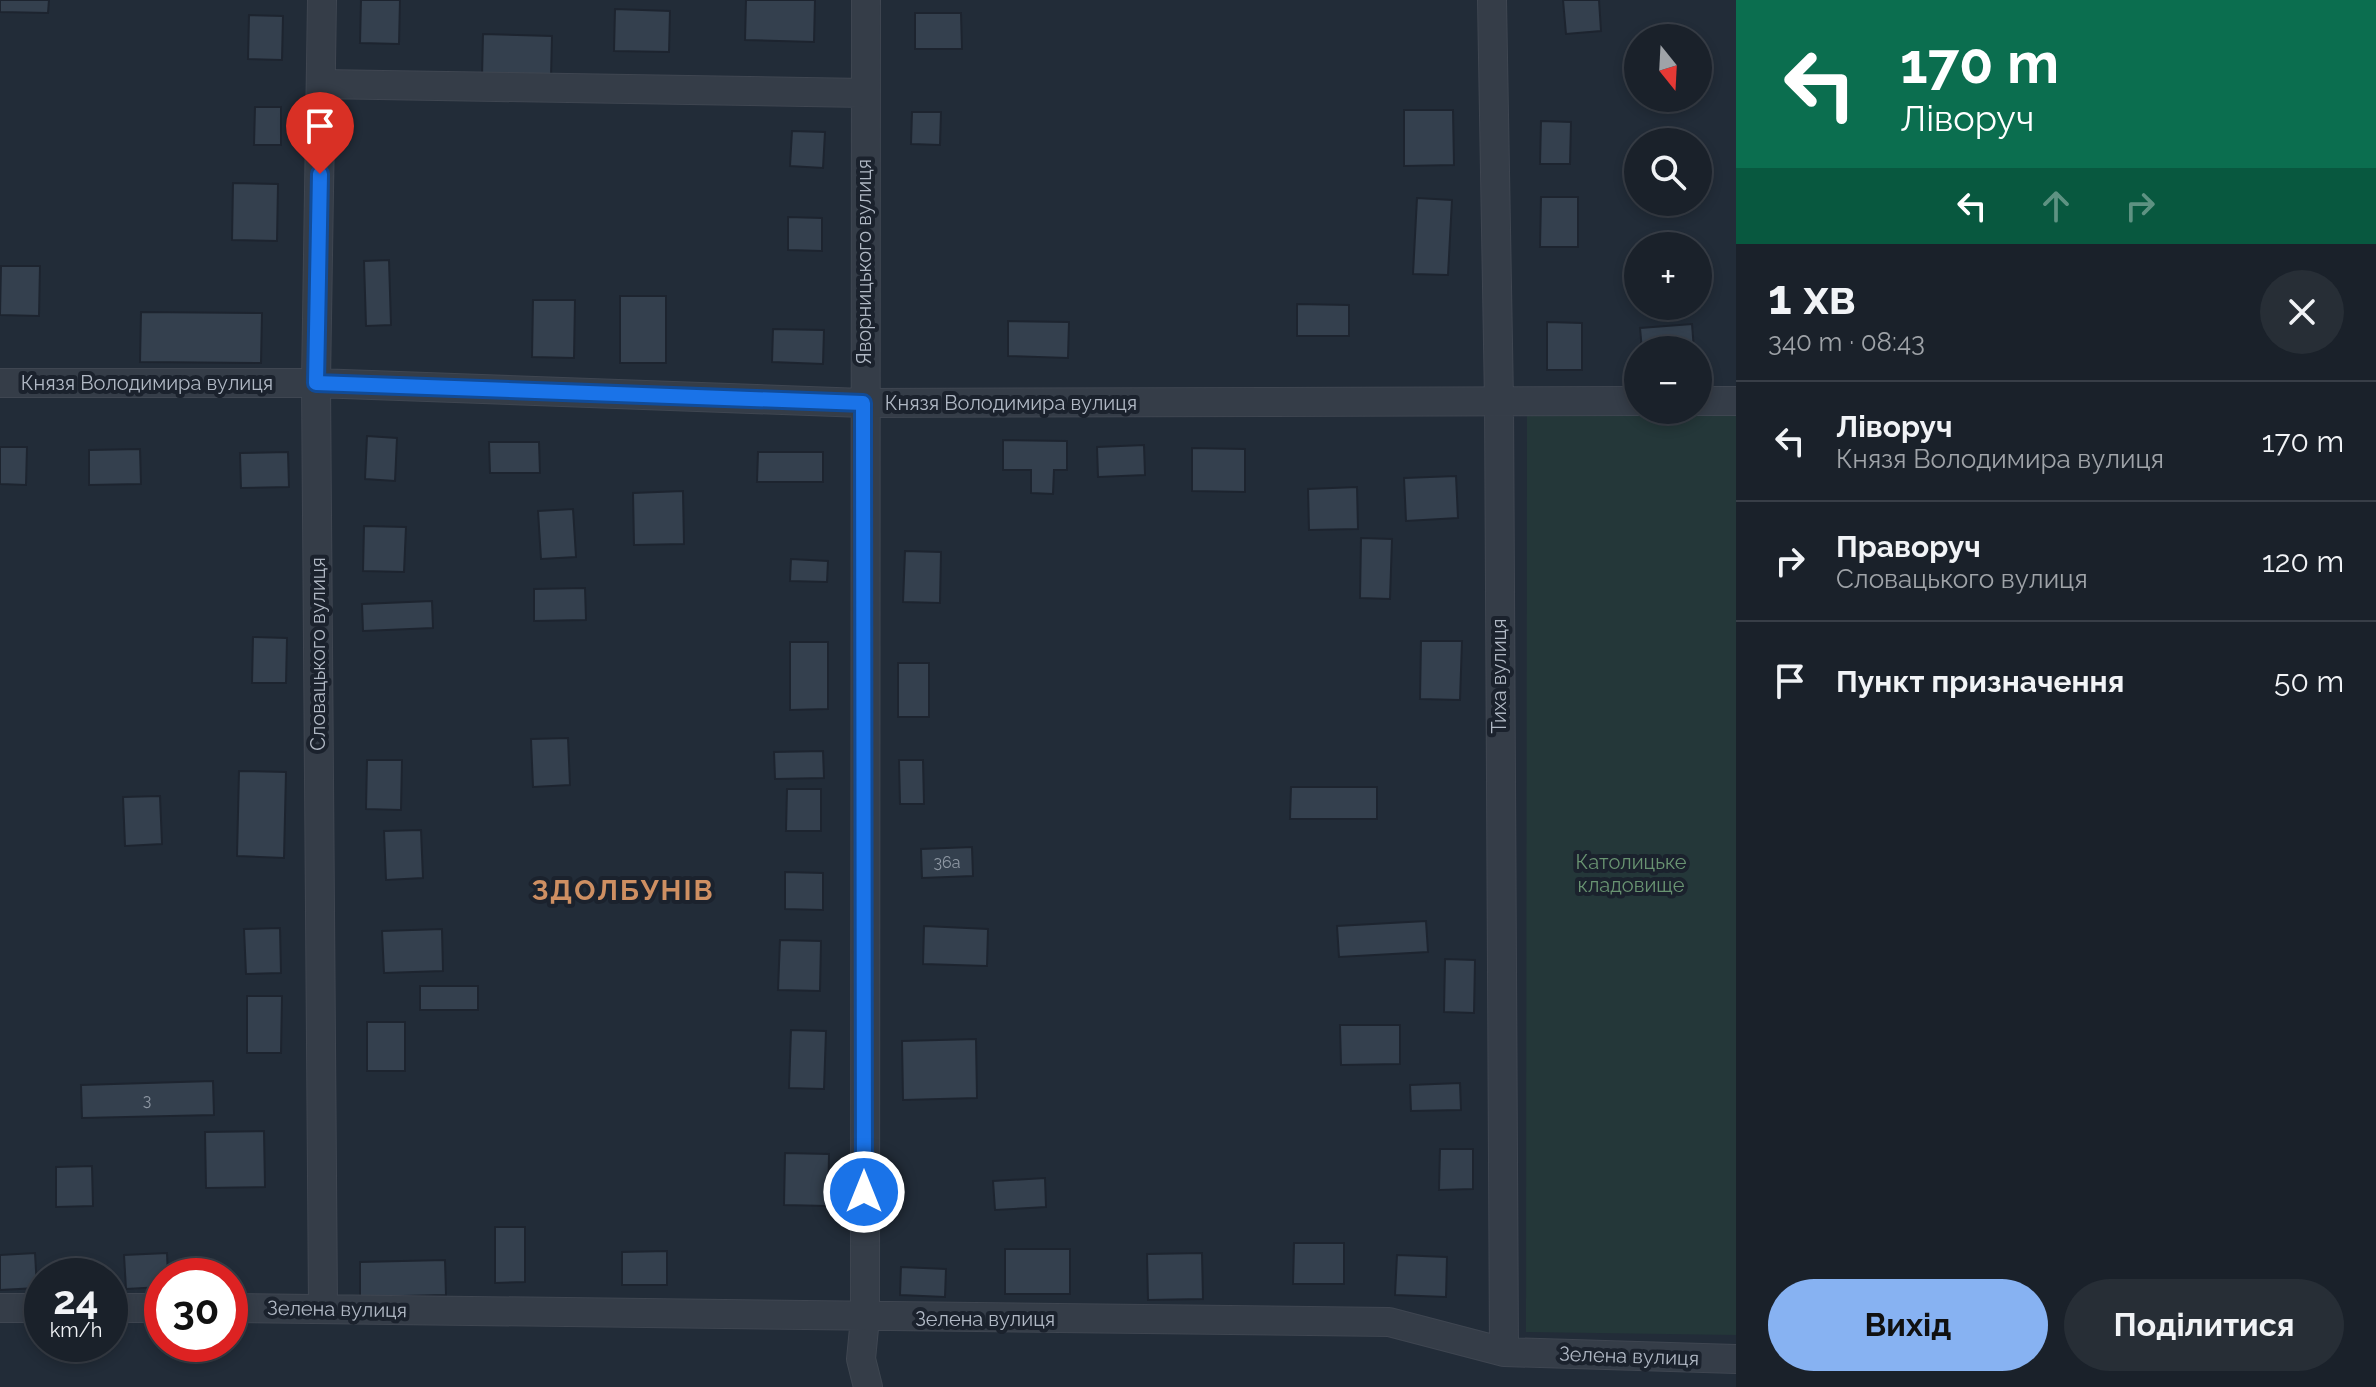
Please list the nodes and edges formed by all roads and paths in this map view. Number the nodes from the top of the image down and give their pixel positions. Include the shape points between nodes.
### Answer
1 (322, 0) edge
2 (866, 0) edge
3 (1492, 0) edge
4 (321, 84) junction
5 (865, 93) junction
6 (0, 383) edge
7 (316, 383) junction
8 (1499, 401) junction
9 (1624, 401) edge
10 (1712, 401) edge
11 (1736, 401) edge
12 (863, 403) junction
13 (0, 1308) edge
14 (24, 1308) edge
15 (248, 1308) edge
16 (323, 1308) junction
17 (865, 1318) junction
18 (1504, 1352) junction
19 (1736, 1359) edge
20 (868, 1387) edge

1 - 4 street, Словацького вулиця
2 - 5 street, Яворницького вулиця
3 - 8 street, Тиха вулиця
4 - 5 street
4 - 7 street, Словацького вулиця
5 - 12 street, Яворницького вулиця
6 - 7 street, Князя Володимира вулиця
7 - 12 street, Князя Володимира вулиця
7 - 16 street, Словацького вулиця
8 - 9 street, Князя Володимира вулиця
8 - 12 street, Князя Володимира вулиця
8 - 18 street, Тиха вулиця
10 - 11 street
12 - 17 street, Яворницького вулиця
13 - 14 street
15 - 16 street, Зелена вулиця
16 - 17 street, Зелена вулиця
17 - 18 street, Зелена вулиця via 1389,1322
17 - 20 street, Яворницького вулиця via 861,1359
18 - 19 street, Зелена вулиця

